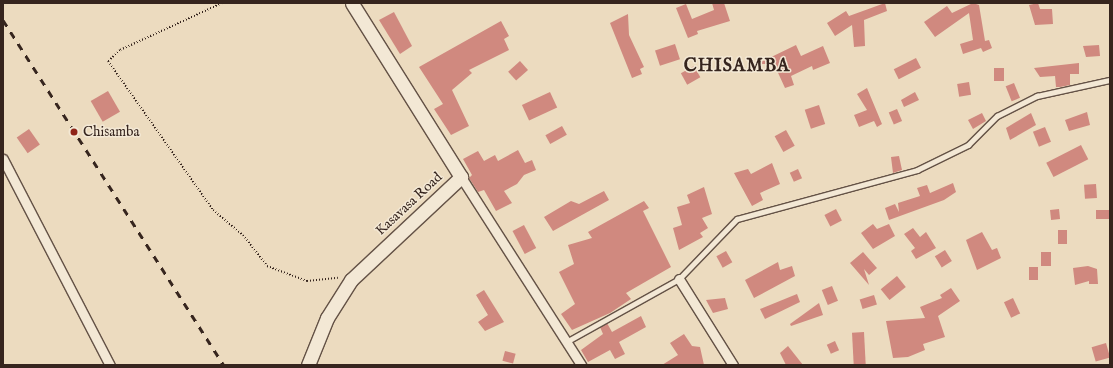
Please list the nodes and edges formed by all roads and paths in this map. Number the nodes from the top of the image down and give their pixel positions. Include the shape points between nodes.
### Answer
1 (222, 3) edge
2 (352, 3) edge
3 (1110, 80) edge
4 (3, 159) edge
5 (461, 177) junction
6 (679, 279) junction
7 (351, 280) junction
8 (566, 342) junction
9 (110, 365) edge
10 (308, 365) edge
11 (580, 365) edge
12 (733, 365) edge

1 - 7 path via 120,50 108,61 214,210 243,235 266,266 307,281
2 - 5 street, Kasavasa Road
3 - 6 lane via 1038,96 997,116 968,145 917,170 737,219
4 - 9 street
5 - 7 street, Kasavasa Road
5 - 8 street
6 - 8 lane
6 - 12 street
7 - 10 street, Kasavasa Road via 327,318
8 - 11 street

